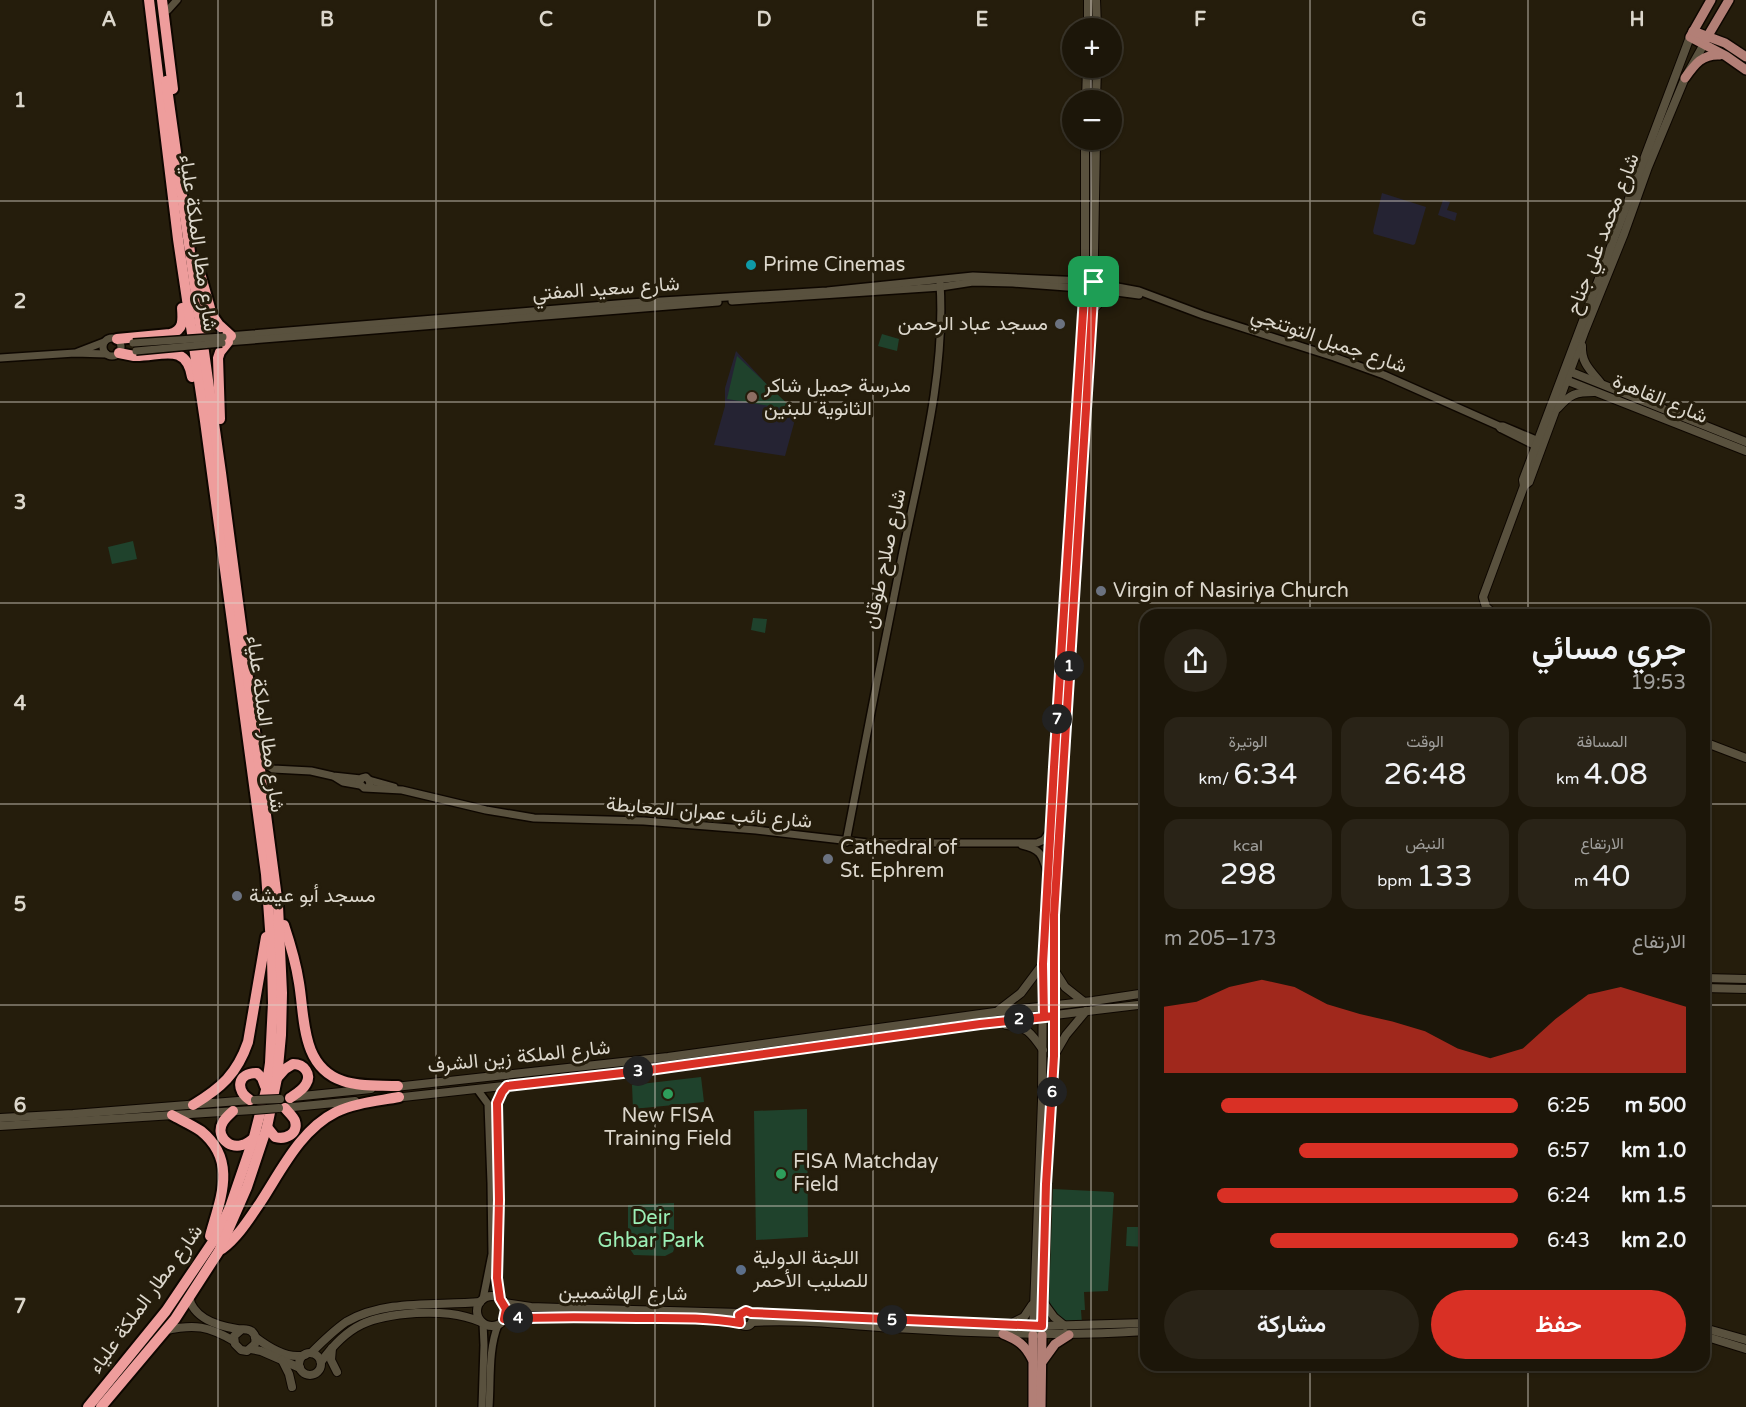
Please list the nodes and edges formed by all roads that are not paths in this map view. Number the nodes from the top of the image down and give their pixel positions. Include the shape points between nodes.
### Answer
1 (144, 0) edge
2 (156, 0) edge
3 (177, 0) edge
4 (1088, 0) edge
5 (1096, 0) edge
6 (1711, 0) edge
7 (1729, 0) edge
8 (166, 3) edge
9 (1723, 12) junction
10 (1088, 18) edge
11 (1097, 18) edge
12 (1691, 34) junction
13 (1706, 40) junction
14 (1725, 43) junction
15 (1726, 56) junction
16 (1746, 57) edge
17 (1746, 70) edge
18 (1684, 78) junction
19 (1086, 150) edge
20 (1096, 150) edge
21 (172, 152) junction
22 (183, 239) junction
23 (940, 284) junction
24 (1089, 285) junction
25 (1115, 293) junction
26 (1145, 294) junction
27 (1093, 309) junction
28 (1584, 333) junction
29 (226, 339) junction
30 (104, 342) junction
31 (120, 346) junction
32 (75, 353) junction
33 (106, 354) junction
34 (0, 358) edge
35 (1566, 375) junction
36 (1600, 388) junction
37 (1555, 411) junction
38 (212, 441) junction
39 (1746, 441) edge
40 (1538, 444) junction
41 (1746, 451) edge
42 (1488, 609) edge
43 (1710, 744) edge
44 (1746, 759) edge
45 (260, 760) junction
46 (1054, 764) junction
47 (1063, 764) junction
48 (278, 769) junction
49 (263, 783) junction
50 (1050, 831) junction
51 (846, 842) junction
52 (1016, 844) junction
53 (1048, 875) junction
54 (274, 908) junction
55 (1043, 964) junction
56 (1053, 967) junction
57 (1710, 978) edge
58 (1746, 979) edge
59 (1710, 988) edge
60 (1746, 989) edge
61 (1140, 994) edge
62 (1084, 1002) junction
63 (1054, 1005) junction
64 (1140, 1005) edge
65 (1043, 1006) junction
66 (1086, 1011) junction
67 (995, 1012) junction
68 (1054, 1016) junction
69 (1044, 1017) junction
70 (980, 1024) junction
71 (1044, 1050) junction
72 (1054, 1056) junction
73 (277, 1078) junction
74 (507, 1086) junction
75 (477, 1089) junction
76 (266, 1090) junction
77 (398, 1092) junction
78 (253, 1103) junction
79 (284, 1103) junction
80 (497, 1103) junction
81 (488, 1104) junction
82 (193, 1105) junction
83 (233, 1111) junction
84 (172, 1115) junction
85 (0, 1118) edge
86 (0, 1126) edge
87 (267, 1127) junction
88 (255, 1137) junction
89 (219, 1251) junction
90 (207, 1252) junction
91 (189, 1297) junction
92 (482, 1300) junction
93 (502, 1301) junction
94 (1043, 1301) junction
95 (1033, 1304) junction
96 (741, 1313) junction
97 (752, 1317) junction
98 (501, 1322) junction
99 (482, 1323) junction
100 (740, 1323) junction
101 (1140, 1324) edge
102 (1004, 1329) junction
103 (166, 1330) junction
104 (241, 1330) junction
105 (1068, 1330) junction
106 (1710, 1330) edge
107 (1037, 1331) junction
108 (1140, 1331) edge
109 (255, 1337) junction
110 (1710, 1338) edge
111 (1746, 1340) edge
112 (234, 1341) junction
113 (332, 1346) junction
114 (251, 1349) junction
115 (1746, 1349) edge
116 (308, 1354) junction
117 (282, 1360) junction
118 (1037, 1361) junction
119 (321, 1362) junction
120 (300, 1368) junction
121 (337, 1372) dead end
122 (292, 1387) dead end
123 (88, 1407) edge
124 (101, 1407) edge
125 (482, 1407) edge
126 (489, 1407) edge
127 (1033, 1407) edge
128 (1041, 1407) edge

1 - 21 highway via 161,133
2 - 21 highway, شارع مطار الملكة علياء
3 - 8 street
4 - 10 main road
5 - 11 main road
6 - 12 main road, شارع محمد علي جناح
7 - 9 main road, شارع محمد علي جناح
8 - 21 highway via 178,143
9 - 13 main road, شارع محمد علي جناح
9 - 14 main road via 1719,33
12 - 13 main road
12 - 35 main road, شارع محمد علي جناح
13 - 14 main road
13 - 15 main road
13 - 18 main road, شارع محمد علي جناح
14 - 16 main road
15 - 17 main road
15 - 18 main road via 1700,59
18 - 28 main road, شارع محمد علي جناح
19 - 24 main road
20 - 24 main road
21 - 22 highway, شارع مطار الملكة علياء
22 - 29 highway via 199,267 212,315
22 - 31 highway via 177,258 181,326 170,334
22 - 38 highway, شارع مطار الملكة علياء
23 - 24 street, شارع سعيد المفتي
23 - 29 street, شارع سعيد المفتي
23 - 51 street, شارع صلاح طوقان via 939,350 928,429
24 - 25 street, شارع جميل التوتنجي
24 - 26 street, شارع جميل التوتنجي
24 - 27 main road
24 - 46 main road
25 - 26 street, شارع جميل التوتنجي
25 - 27 main road
26 - 40 street, شارع جميل التوتنجي via 1384,375
27 - 47 main road
28 - 35 main road, شارع محمد علي جناح
28 - 36 main road via 1583,360
29 - 31 street, شارع سعيد المفتي, bridge
29 - 38 highway via 218,358 220,419
30 - 31 street via 110,338
30 - 32 street
30 - 33 street
31 - 33 street via 114,356
31 - 38 highway via 134,356 173,353 186,360 201,425
32 - 33 street
32 - 34 street
35 - 36 main road, شارع القاهرة
35 - 37 main road, شارع محمد علي جناح
35 - 40 main road, شارع محمد علي جناح
36 - 37 main road via 1571,395
36 - 39 main road, شارع القاهرة
36 - 41 main road, شارع القاهرة
37 - 40 main road, شارع محمد علي جناح
38 - 45 highway, شارع مطار الملكة علياء
38 - 54 highway, شارع مطار الملكة علياء
40 - 42 main road, شارع محمد علي جناح via 1528,482 1484,597
43 - 44 main road
45 - 48 street
45 - 49 highway, شارع مطار الملكة علياء
46 - 47 main road
46 - 50 main road
47 - 56 main road
48 - 49 street
48 - 51 street, شارع نائب عمران المعايطة via 311,771 360,782 363,788 369,783 534,818 644,821
49 - 54 highway, شارع مطار الملكة علياء
50 - 52 street, شارع نائب عمران المعايطة via 1042,841
50 - 53 main road
51 - 52 street, شارع نائب عمران المعايطة
52 - 53 street, شارع نائب عمران المعايطة via 1040,853
53 - 55 main road
54 - 73 highway, شارع مطار الملكة علياء via 282,993
54 - 76 highway, شارع مطار الملكة علياء via 273,1003
54 - 77 highway via 299,980 306,1036 314,1059 342,1081
54 - 82 highway via 243,1057 225,1083
55 - 65 main road
55 - 67 main road via 1021,993
56 - 62 main road via 1065,987
56 - 63 main road
57 - 58 main road
59 - 60 main road
61 - 62 main road, شارع الملكة زين الشرف
62 - 63 main road, شارع الملكة زين الشرف
63 - 65 main road, شارع الملكة زين الشرف
63 - 68 main road
64 - 66 main road, شارع الملكة زين الشرف
65 - 67 main road, شارع الملكة زين الشرف
65 - 69 main road
66 - 68 main road, شارع الملكة زين الشرف
66 - 72 main road
67 - 77 main road, شارع الملكة زين الشرف
68 - 69 main road, شارع الملكة زين الشرف
68 - 72 main road
69 - 70 main road, شارع الملكة زين الشرف
69 - 71 main road
70 - 71 main road via 1020,1026
70 - 74 main road, شارع الملكة زين الشرف
71 - 95 main road
72 - 94 main road
73 - 79 highway via 292,1064 307,1071 305,1087
73 - 87 highway, شارع مطار الملكة علياء
74 - 75 main road, شارع الملكة زين الشرف
74 - 80 street
75 - 77 main road, شارع الملكة زين الشرف
75 - 81 street
76 - 78 highway via 260,1075 254,1072 245,1076 240,1087
76 - 88 highway, شارع مطار الملكة علياء
77 - 79 main road, شارع الملكة زين الشرف
77 - 89 highway via 335,1112 313,1129 295,1148 239,1232
78 - 79 main road, شارع الملكة زين الشرف, bridge
78 - 82 main road, شارع الملكة زين الشرف
78 - 83 main road, شارع الملكة زين الشرف
79 - 87 highway via 295,1120 293,1132 284,1139 275,1137
80 - 81 street
80 - 93 street via 497,1278
81 - 92 street via 493,1239
82 - 85 main road, شارع الملكة زين الشرف
83 - 84 main road, شارع الملكة زين الشرف
83 - 88 highway via 221,1126 225,1141 240,1146
84 - 86 main road, شارع الملكة زين الشرف
84 - 90 highway via 200,1131 222,1162 221,1198
87 - 89 highway, شارع مطار الملكة علياء via 247,1187
88 - 90 highway, شارع مطار الملكة علياء via 230,1206
89 - 91 highway, شارع مطار الملكة علياء
90 - 123 highway, شارع مطار الملكة علياء via 166,1311
91 - 103 highway, شارع مطار الملكة علياء
91 - 104 main road via 199,1315
92 - 93 main road via 492,1297
92 - 99 main road via 477,1312
92 - 116 main road via 391,1307 366,1313 335,1330
93 - 96 main road, شارع الهاشميين via 531,1307
93 - 98 main road via 506,1314
94 - 105 main road
94 - 107 main road
95 - 102 main road
95 - 107 main road
96 - 97 main road via 746,1311
96 - 100 main road
97 - 100 main road via 747,1326
97 - 102 main road
98 - 99 main road via 490,1326
98 - 100 main road, شارع الهاشميين via 621,1317
98 - 126 street via 494,1337
99 - 113 main road via 447,1313 382,1316 360,1325
99 - 125 street
101 - 105 main road
102 - 107 main road
102 - 118 main road
103 - 112 main road via 197,1326
103 - 124 highway, شارع مطار الملكة علياء
104 - 109 main road via 248,1330
104 - 112 main road
105 - 107 main road
105 - 108 main road
105 - 118 main road
106 - 111 main road
107 - 118 main road
109 - 114 main road
109 - 116 main road via 290,1356
110 - 115 main road
112 - 114 main road via 241,1350
113 - 119 main road
113 - 121 main road via 331,1360
114 - 117 main road
116 - 119 main road
116 - 120 main road via 300,1361
117 - 120 main road
117 - 122 main road
118 - 127 main road
118 - 128 main road
119 - 120 main road via 313,1374

